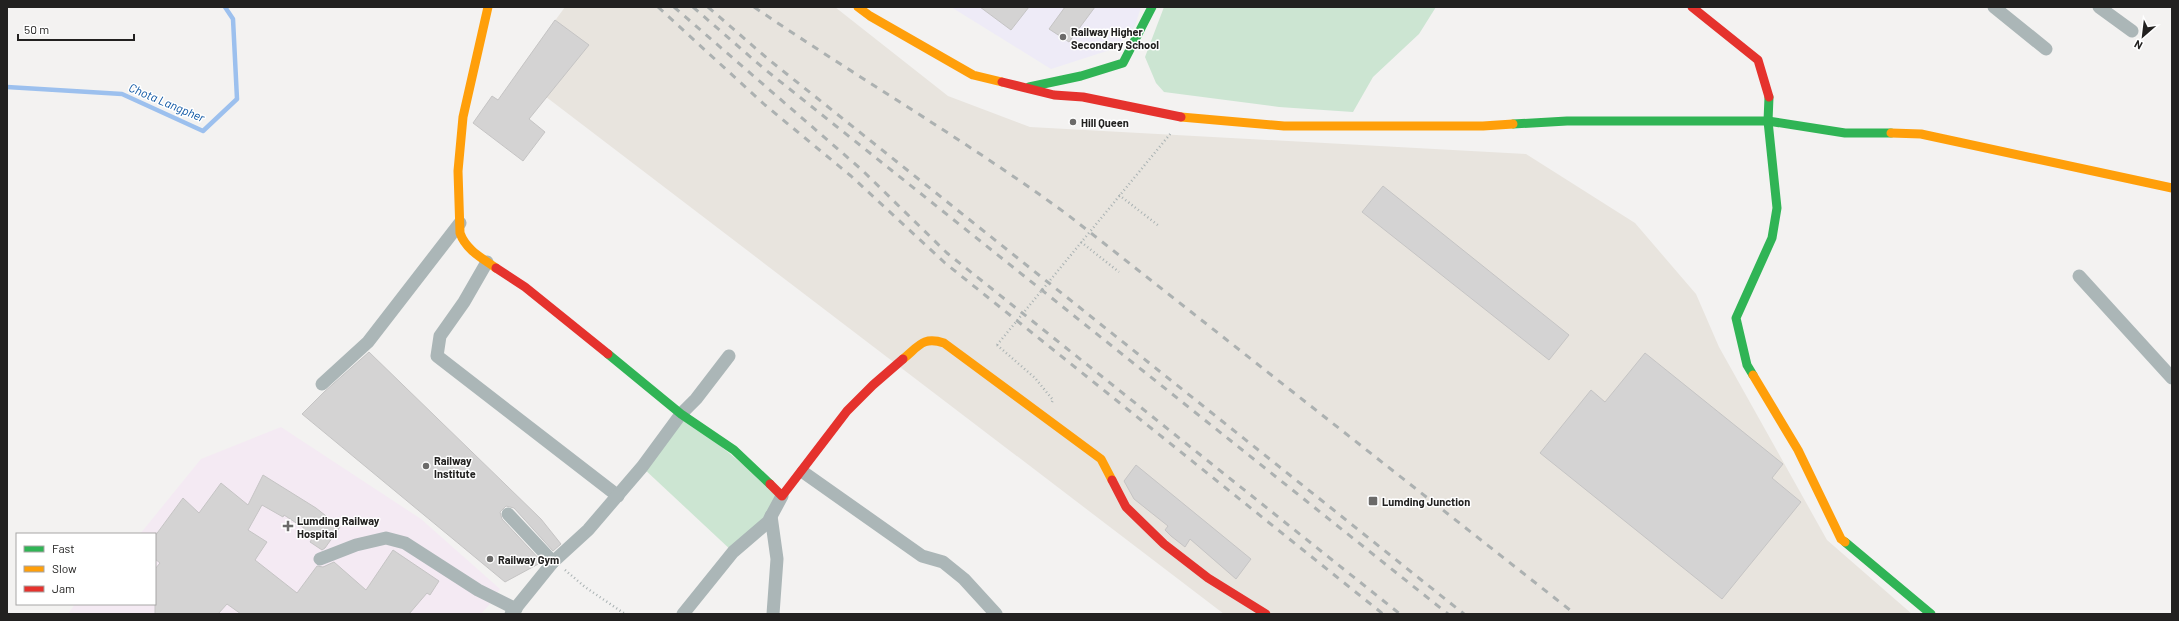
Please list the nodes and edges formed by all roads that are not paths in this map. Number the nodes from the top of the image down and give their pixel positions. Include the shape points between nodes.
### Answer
1 (488, 7) edge
2 (858, 7) edge
3 (1152, 7) edge
4 (1692, 7) edge
5 (1994, 7) edge
6 (2099, 7) edge
7 (2132, 31) dead end
8 (2046, 49) dead end
9 (1025, 88) junction
10 (1768, 121) junction
11 (2172, 188) edge
12 (460, 223) junction
13 (487, 262) junction
14 (2079, 276) dead end
15 (729, 356) dead end
16 (2172, 378) edge
17 (322, 384) dead end
18 (681, 414) junction
19 (803, 472) junction
20 (618, 496) junction
21 (782, 496) junction
22 (508, 514) dead end
23 (771, 516) junction
24 (320, 559) dead end
25 (553, 562) junction
26 (513, 611) edge
27 (683, 614) edge
28 (773, 614) edge
29 (996, 614) edge
30 (1266, 614) edge
31 (1931, 614) edge

1 - 12 main road via 463,117 458,171
2 - 9 main road via 973,75
3 - 9 main road via 1123,63 1081,76
4 - 10 main road via 1758,60 1769,97
5 - 8 street
6 - 7 street
9 - 10 main road via 1187,118 1284,126 1482,126 1567,121
10 - 11 main road via 1845,133 1921,134
10 - 31 main road via 1777,208 1772,238 1736,318 1747,365 1798,450 1841,539
12 - 13 main road via 463,241
12 - 17 street via 368,342
13 - 18 main road via 525,287
13 - 20 street via 464,302 440,336 437,356
14 - 16 street
15 - 18 street
18 - 20 street
18 - 21 main road via 734,450
19 - 21 main road
19 - 29 street via 922,556 943,562 964,579
19 - 30 main road via 828,434 858,399 924,342 932,339 944,343 1101,459 1126,507 1164,544 1208,578
20 - 25 street via 588,530
21 - 23 street
22 - 25 street
23 - 27 street via 768,522 733,552
23 - 28 street via 777,559
24 - 26 street via 356,545 386,538 399,541
25 - 26 street

